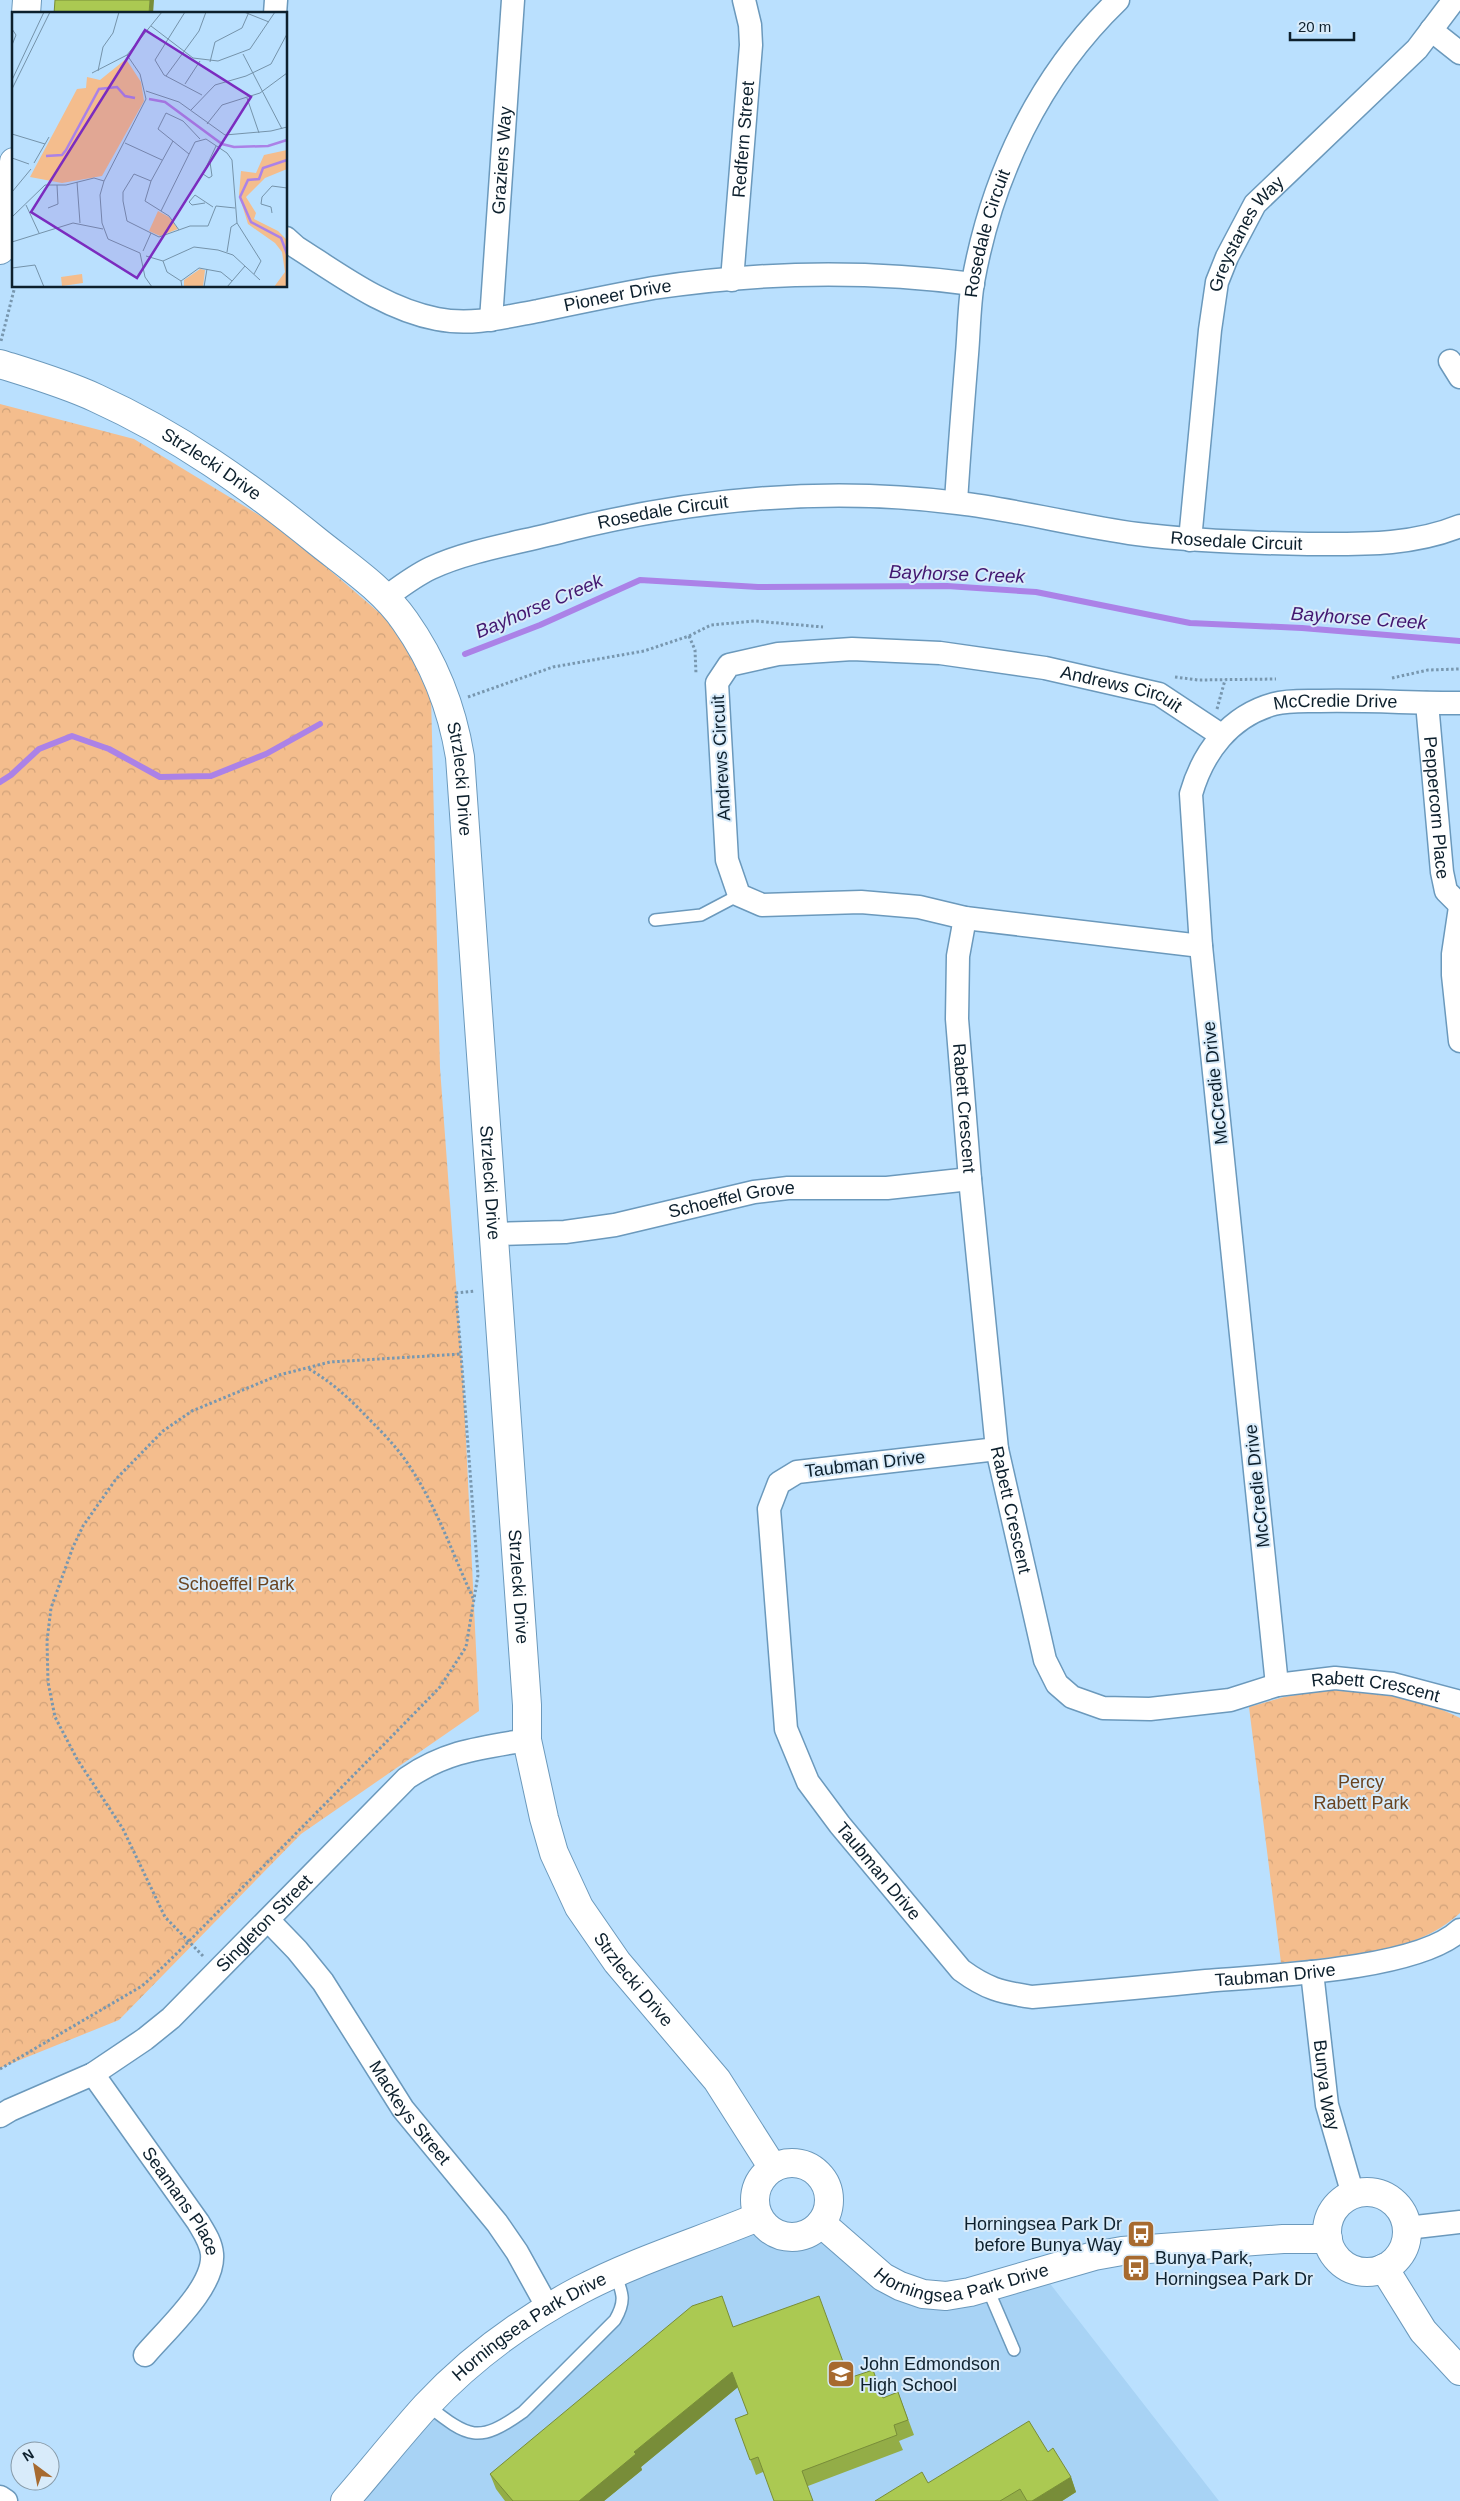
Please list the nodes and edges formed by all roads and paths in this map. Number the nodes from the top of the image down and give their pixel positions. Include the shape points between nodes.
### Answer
1 (514, 0) edge
2 (744, 0) edge
3 (1118, 0) edge
4 (1454, 0) edge
5 (1431, 30) junction
6 (1460, 53) edge
7 (12, 186) edge
8 (2, 235) edge
9 (288, 240) edge
10 (732, 280) junction
11 (973, 284) junction
12 (14, 288) edge
13 (490, 320) junction
14 (0, 344) edge
15 (0, 364) edge
16 (956, 502) junction
17 (1460, 526) edge
18 (1190, 540) junction
19 (385, 598) junction
20 (1225, 680) dead end
21 (717, 683) junction
22 (461, 693) dead end
23 (1427, 703) junction
24 (1460, 703) edge
25 (1217, 712) dead end
26 (1221, 735) junction
27 (739, 894) junction
28 (1460, 906) edge
29 (965, 918) junction
30 (655, 920) dead end
31 (1201, 946) junction
32 (1460, 1041) edge
33 (970, 1179) junction
34 (495, 1234) junction
35 (498, 1289) junction
36 (461, 1354) junction
37 (309, 1369) junction
38 (997, 1449) junction
39 (473, 1599) junction
40 (1277, 1685) junction
41 (1460, 1702) edge
42 (527, 1740) junction
43 (268, 1920) junction
44 (1460, 1930) edge
45 (190, 1942) junction
46 (218, 1970) junction
47 (1312, 1972) junction
48 (0, 2069) edge
49 (93, 2074) junction
50 (0, 2116) edge
51 (773, 2168) junction
52 (1353, 2194) junction
53 (758, 2217) junction
54 (1460, 2222) edge
55 (821, 2223) junction
56 (1407, 2228) junction
57 (1328, 2239) junction
58 (1384, 2268) junction
59 (615, 2273) junction
60 (987, 2287) junction
61 (548, 2308) junction
62 (1014, 2350) dead end
63 (145, 2355) dead end
64 (1460, 2371) edge
65 (427, 2405) junction
66 (0, 2497) edge
67 (6, 2501) edge
68 (345, 2501) edge

1 - 13 street, Graziers Way
2 - 10 street, Redfern Street via 751,45
3 - 11 street, Rosedale Circuit via 1103,14 1053,78 1014,146 998,183 984,230
4 - 5 street, Greystanes Way
5 - 6 street
5 - 18 street, Greystanes Way via 1417,49 1255,204 1228,257 1217,282 1210,330
7 - 8 street via 10,210
9 - 13 street, Pioneer Drive via 374,296 396,306 438,319 461,322
10 - 11 street, Pioneer Drive via 861,275
10 - 13 street, Pioneer Drive via 652,288
11 - 16 street, Rosedale Circuit
12 - 14 path
15 - 19 street, Strzlecki Drive via 96,398 160,429 219,466 279,511
16 - 18 street, Rosedale Circuit via 1136,534
16 - 19 street, Rosedale Circuit via 827,495 678,506 463,557 433,567
17 - 18 street, Rosedale Circuit via 1401,542 1369,544
19 - 34 street, Strzlecki Drive via 404,620 436,676 455,731 460,757
20 - 25 path
21 - 22 path via 696,675 695,650 689,636 644,650 553,667 473,696 466,697
21 - 26 street, Andrews Circuit via 729,664 778,654 852,649 940,653 1045,668 1159,694
21 - 27 street, Andrews Circuit via 726,860
23 - 24 street, McCredie Drive
23 - 26 street, McCredie Drive via 1349,700 1276,703 1254,712
23 - 28 street, Peppercorn Place via 1442,872 1446,891
26 - 31 street, McCredie Drive via 1197,773 1191,794
27 - 29 street via 762,905 861,902 919,907
27 - 30 lane via 700,915
28 - 32 street, Peppercorn Place via 1453,975
29 - 31 street
29 - 33 street, Rabett Crescent via 956,985
31 - 40 street, McCredie Drive
33 - 34 street, Schoeffel Grove via 887,1188 788,1188 754,1192 614,1225 565,1232
33 - 38 street, Rabett Crescent
34 - 35 street, Strzlecki Drive
35 - 36 path via 456,1293
35 - 42 street, Strzlecki Drive
36 - 37 path via 330,1362
36 - 39 path via 478,1575
37 - 39 path via 325,1377 356,1405 390,1440 412,1470 435,1510
37 - 45 path via 229,1394 192,1411 163,1431 116,1479 83,1526 51,1608 47,1641 48,1682 55,1717 77,1759 123,1829 165,1918
38 - 40 street, Rabett Crescent via 1044,1660 1058,1684 1072,1697 1104,1708 1150,1709 1230,1700
38 - 47 street, Taubman Drive via 797,1472 779,1483 769,1509 786,1729 808,1782 961,1970 983,1986 1032,1997
39 - 45 path via 466,1647 440,1687
40 - 41 street, Rabett Crescent via 1335,1678 1393,1684
42 - 43 street, Singleton Street via 449,1755 407,1778
42 - 51 street, Strzlecki Drive via 554,1852 578,1907 617,1962 717,2080
43 - 46 street, Singleton Street
43 - 61 street, Mackeys Street via 323,1982 403,2108 497,2223
44 - 47 street, Taubman Drive via 1450,1940 1415,1953
45 - 46 path
45 - 48 path via 142,1986
46 - 49 street, Singleton Street via 171,2018
47 - 52 street, Bunya Way via 1327,2105
49 - 50 street, Singleton Street
49 - 63 street, Seamans Place via 198,2222 208,2238 212,2253 206,2283
51 - 53 street via 756,2189
51 - 55 street via 782,2164 800,2164 817,2172 829,2197
52 - 56 street via 1371,2192 1388,2198 1401,2211
52 - 57 street via 1333,2212
53 - 55 street via 774,2233 790,2237 806,2234
53 - 59 street, Horningsea Park Drive
54 - 56 street
55 - 60 street, Horningsea Park Drive via 865,2263 900,2286 923,2294 946,2296
56 - 58 street via 1402,2252
57 - 58 street via 1336,2258 1353,2269 1374,2271
57 - 60 street, Horningsea Park Drive via 1283,2239 1122,2251
58 - 64 street via 1423,2331
59 - 61 street, Horningsea Park Drive
59 - 65 lane via 623,2305 615,2320 523,2412 509,2422 481,2434 467,2433
60 - 62 lane
61 - 65 street, Horningsea Park Drive via 487,2350
65 - 68 street, Horningsea Park Drive
66 - 67 street

